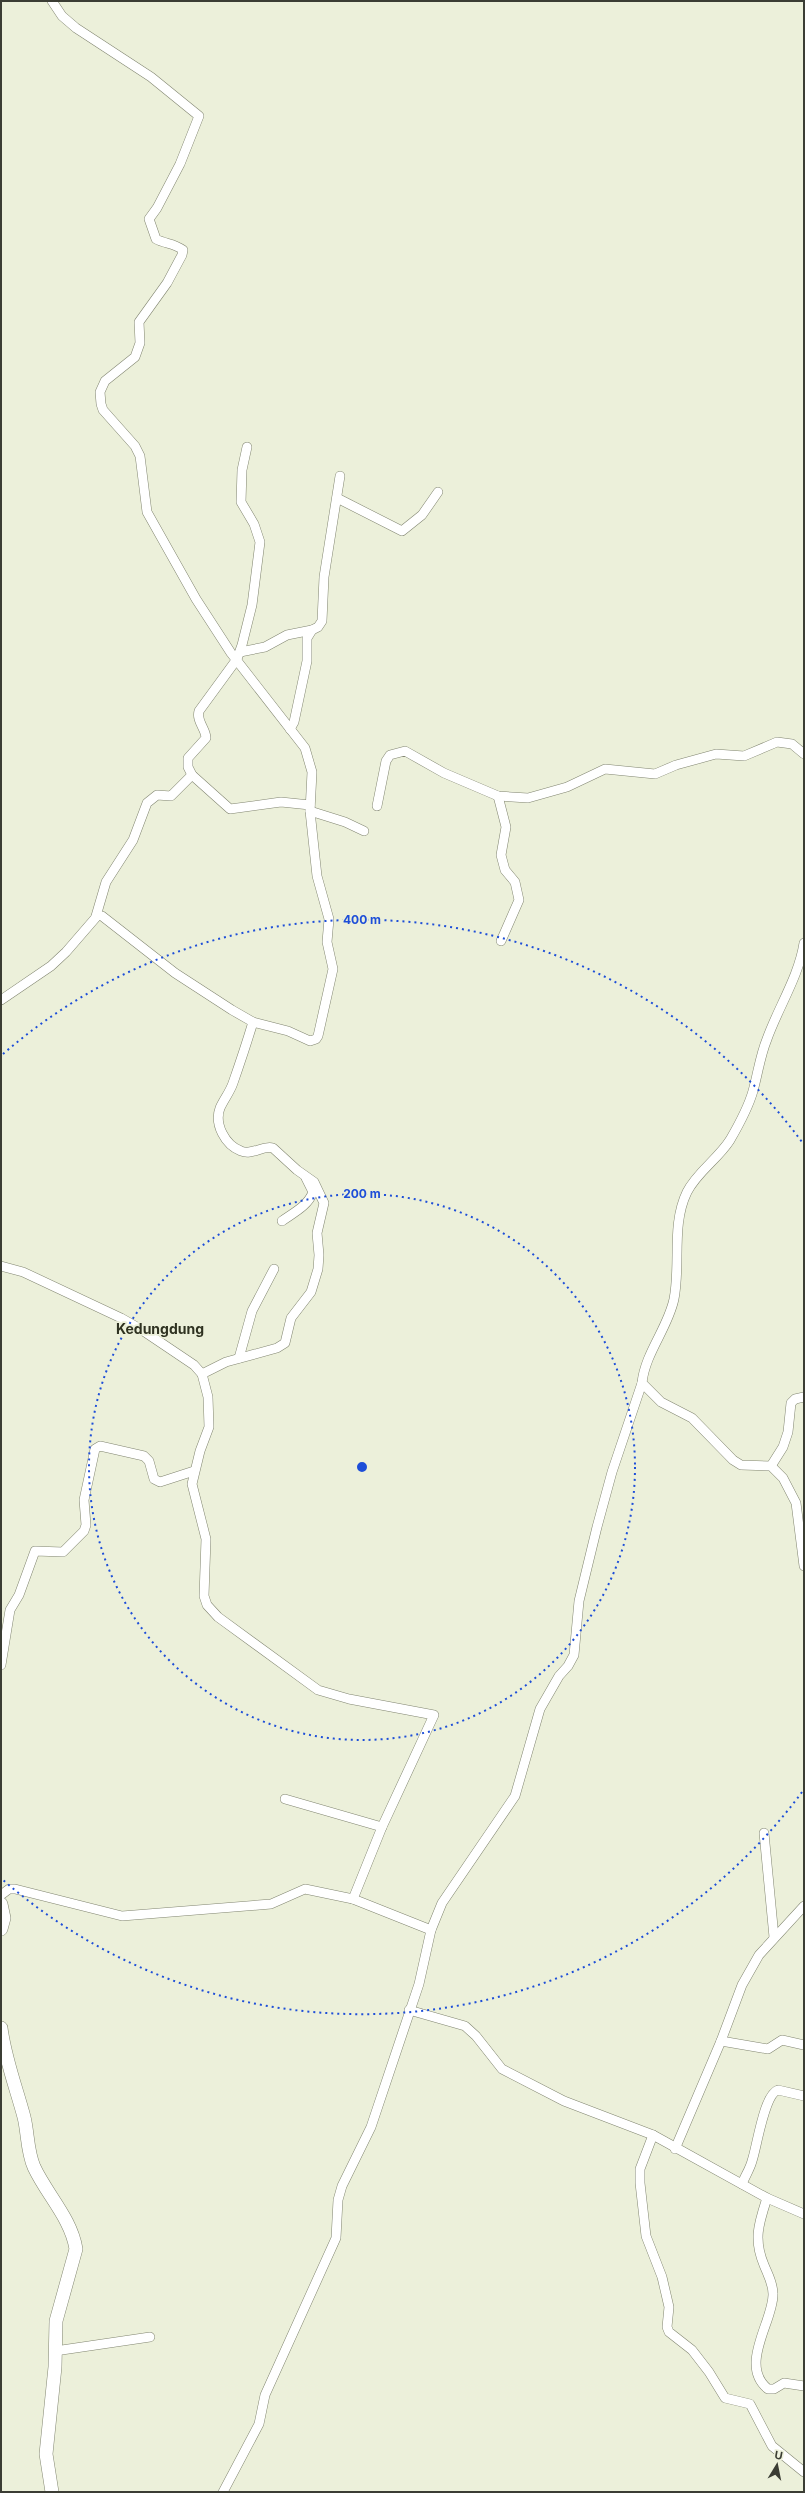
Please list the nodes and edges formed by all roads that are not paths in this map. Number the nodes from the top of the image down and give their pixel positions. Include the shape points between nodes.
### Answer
1 (52, 1) edge
2 (247, 447) dead end
3 (340, 476) dead end
4 (438, 492) dead end
5 (337, 498) junction
6 (312, 630) junction
7 (238, 656) junction
8 (290, 729) junction
9 (804, 754) edge
10 (192, 775) junction
11 (498, 796) junction
12 (377, 806) dead end
13 (310, 808) junction
14 (364, 831) dead end
15 (96, 916) junction
16 (501, 941) dead end
17 (804, 945) edge
18 (802, 960) edge
19 (1, 1000) edge
20 (253, 1022) junction
21 (304, 1174) junction
22 (282, 1221) dead end
23 (1, 1266) edge
24 (274, 1269) dead end
25 (239, 1358) junction
26 (202, 1374) junction
27 (642, 1383) junction
28 (804, 1397) edge
29 (771, 1466) junction
30 (194, 1471) junction
31 (804, 1566) edge
32 (1, 1665) edge
33 (285, 1799) dead end
34 (382, 1827) junction
35 (764, 1833) dead end
36 (1, 1895) edge
37 (353, 1899) junction
38 (1, 1904) edge
39 (804, 1906) edge
40 (1, 1929) edge
41 (431, 1930) junction
42 (774, 1937) junction
43 (410, 2010) junction
44 (1, 2028) edge
45 (721, 2041) junction
46 (804, 2045) edge
47 (3, 2050) edge
48 (804, 2096) edge
49 (653, 2135) junction
50 (675, 2149) junction
51 (742, 2184) junction
52 (767, 2198) junction
53 (804, 2214) edge
54 (150, 2337) dead end
55 (55, 2351) junction
56 (804, 2386) edge
57 (804, 2472) edge
58 (52, 2492) edge
59 (223, 2492) edge

1 - 7 street via 62,16 76,28 151,76 199,116 180,164 149,219 156,240 175,244 182,250 182,255 167,283 139,322 140,343 135,357 105,380 100,399 103,410 128,436 140,456 144,502 149,517 213,627
2 - 7 street via 242,470 241,502 257,531 259,548 252,605
3 - 5 street
4 - 5 street via 422,515 402,531
5 - 6 street via 324,577 322,621
6 - 7 street via 287,635
6 - 8 street via 307,638 307,661 294,722
7 - 8 street
7 - 10 street via 199,712 206,738 188,758 188,767
8 - 13 street via 305,748 310,760
9 - 11 street via 792,744 777,742 744,756 716,754 676,765 655,774 605,769 541,796
10 - 13 street via 230,809 280,802
10 - 15 street via 171,796 157,795 147,804 133,840 115,864 102,889
11 - 12 street via 444,773 405,751 390,755 386,760
11 - 16 street via 506,827 501,855 505,870 515,882 519,900
13 - 14 street
13 - 20 street via 317,876 329,919 327,942 333,969 318,1036 310,1041 288,1031
15 - 19 street via 56,962
15 - 20 street via 102,916 175,973
17 - 18 street
18 - 27 street via 760,1057 753,1092 730,1140 688,1190 683,1201 676,1233 678,1268 674,1300 645,1367
20 - 21 street via 232,1087 219,1112 220,1128 224,1138 239,1150 245,1153 273,1148
21 - 22 street via 312,1192 311,1197
21 - 25 street via 318,1187 324,1203 317,1233 318,1269 311,1292 292,1318 285,1343 277,1348
23 - 26 street via 23,1272 121,1318 194,1365
24 - 25 street via 252,1311
25 - 26 street
26 - 30 street via 208,1397 209,1427
27 - 29 street via 661,1402 692,1418 737,1463
27 - 41 street via 612,1472 597,1527 579,1601 574,1655 540,1710 515,1796 442,1903
28 - 29 street via 791,1403 788,1432
29 - 31 street via 783,1478 796,1503
30 - 32 street via 160,1482 154,1479 149,1461 144,1456 100,1446 95,1449 84,1500 84,1531 63,1552 34,1551 19,1595 10,1610
30 - 34 street via 192,1484 206,1539 204,1596 207,1605 218,1617 318,1690 349,1699 434,1715
33 - 34 street
34 - 37 street
35 - 42 street
36 - 37 street via 9,1889 15,1889 122,1916 271,1904 306,1889
37 - 41 street
38 - 40 street via 4,1918
39 - 42 street
41 - 43 street
42 - 45 street via 759,1955 742,1985
43 - 49 street via 465,2026 502,2069 574,2106
43 - 59 street via 371,2127 342,2186 338,2200 336,2238 266,2395 258,2424
44 - 47 street
45 - 46 street via 768,2049 782,2040
45 - 50 street
47 - 55 street via 24,2118 30,2157 74,2239 74,2258 57,2315
48 - 51 street via 778,2090 772,2093 752,2162
49 - 50 street
49 - 57 street via 640,2169 640,2183 646,2236 662,2277 669,2307 669,2332 692,2350 725,2398 750,2404 772,2446
50 - 51 street
51 - 52 street
52 - 53 street
52 - 56 street via 756,2236 774,2295 758,2347 758,2369 760,2379 768,2389 774,2389 784,2383
54 - 55 street
55 - 58 street via 46,2454

